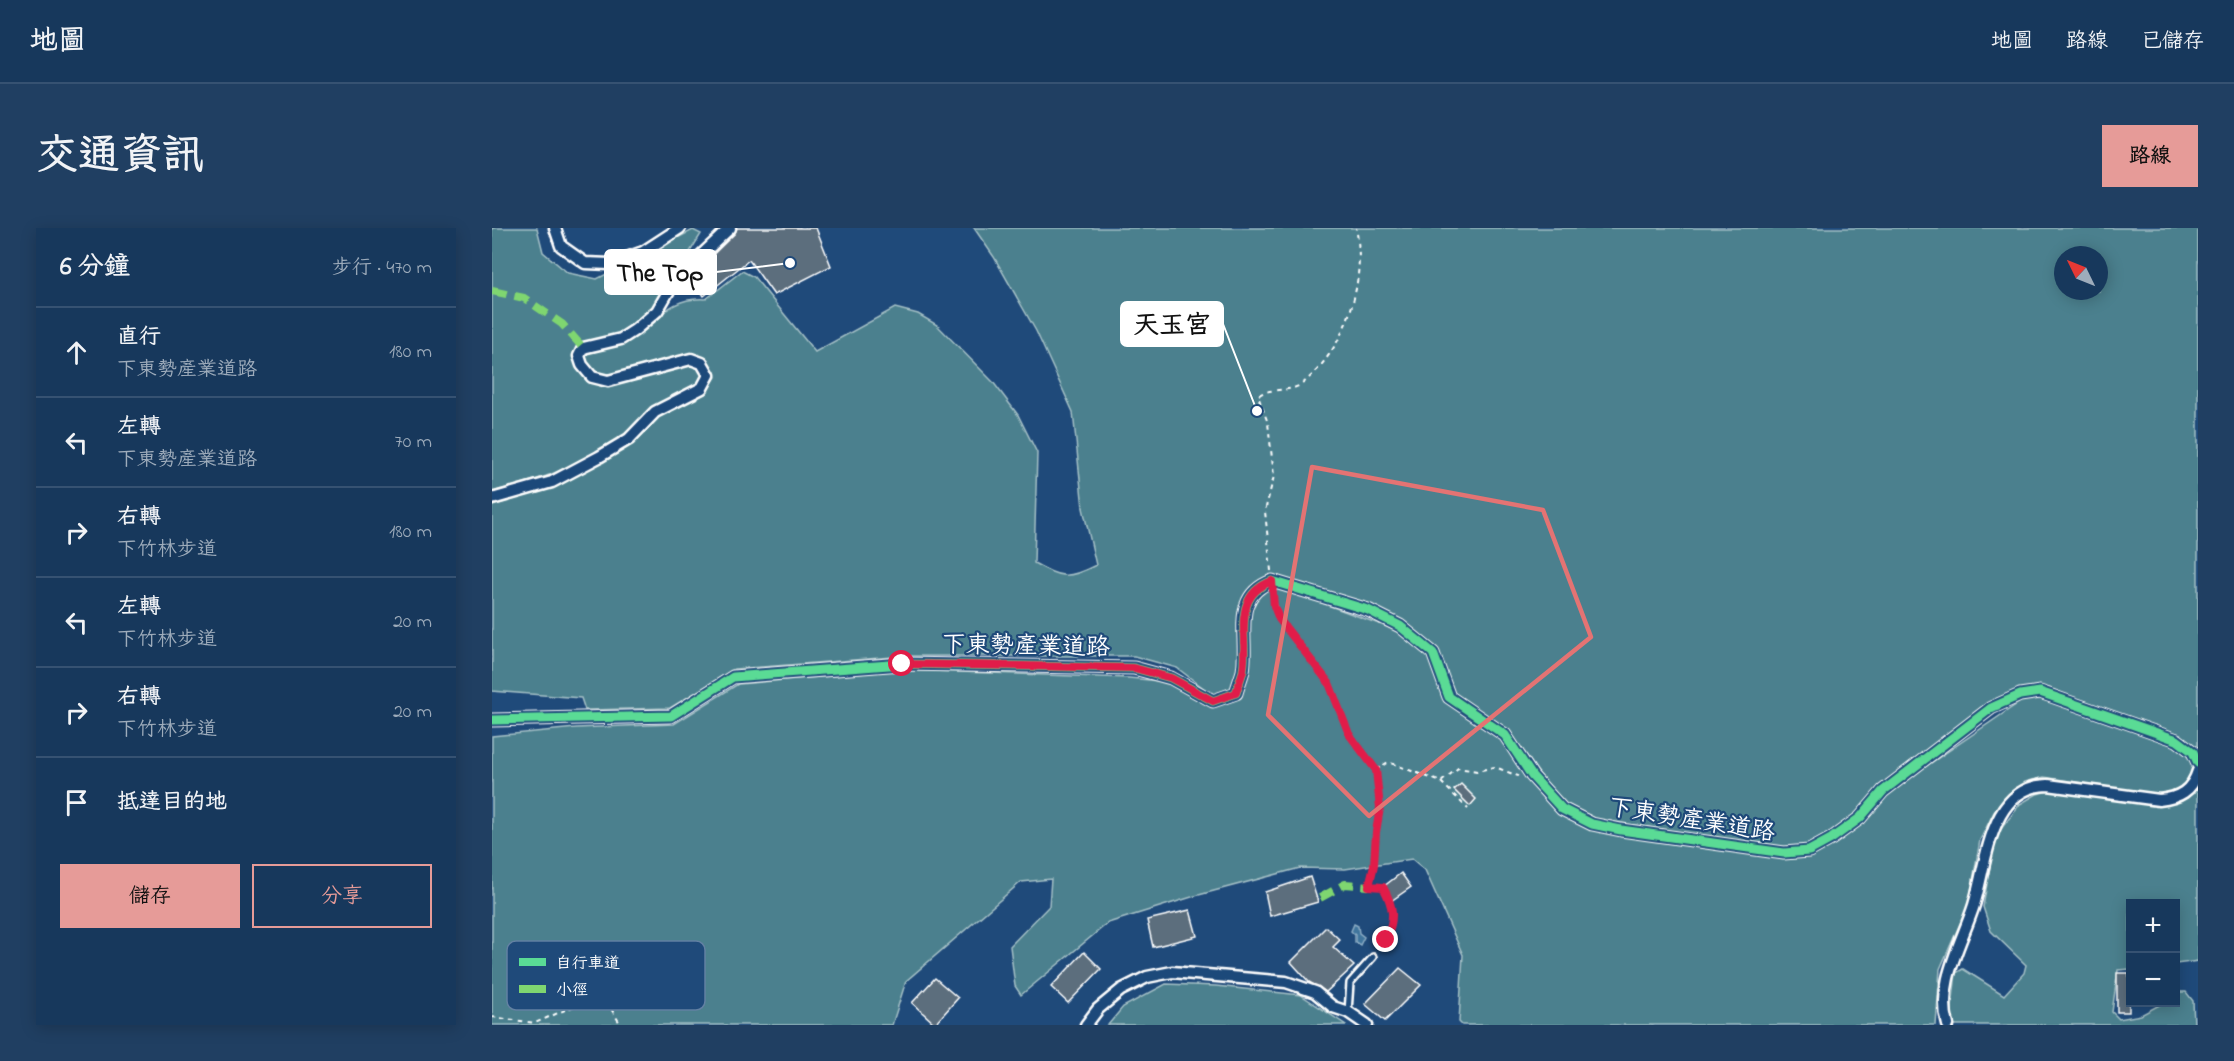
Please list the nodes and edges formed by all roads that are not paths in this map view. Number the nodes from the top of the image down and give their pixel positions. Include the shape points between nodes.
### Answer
1 (555, 228) edge
2 (680, 228) edge
3 (730, 228) edge
4 (492, 499) edge
5 (492, 720) edge
6 (2198, 763) edge
7 (2198, 771) edge
8 (1373, 957) road end
9 (1348, 1012) junction
10 (1086, 1025) edge
11 (1366, 1025) edge
12 (1948, 1025) edge

1 - 2 street via 561,246 585,263 610,264 643,252
3 - 4 street via 675,280 657,311 635,330 621,339 583,348 579,356 592,377 608,381 691,359 702,363 709,375 702,388 655,412 629,438 552,482
5 - 6 street, 下東勢產業道路 via 671,716 733,678 902,664 1134,668 1171,678 1213,701 1236,693 1243,670 1245,606 1257,587 1272,581 1368,610 1400,626 1433,653 1449,697 1504,735 1532,776 1562,808 1592,824 1621,830 1784,853 1809,851 1860,818 1883,791 1991,708 2020,695 2040,692 2177,740 2193,752
7 - 12 street via 2192,785 2171,799 2048,784 2030,787 2013,801 1990,834 1974,903 1951,967 1945,993
8 - 9 lane via 1350,983
9 - 10 street via 1333,1007 1315,992 1286,982 1172,972 1147,977 1121,990
9 - 11 street

